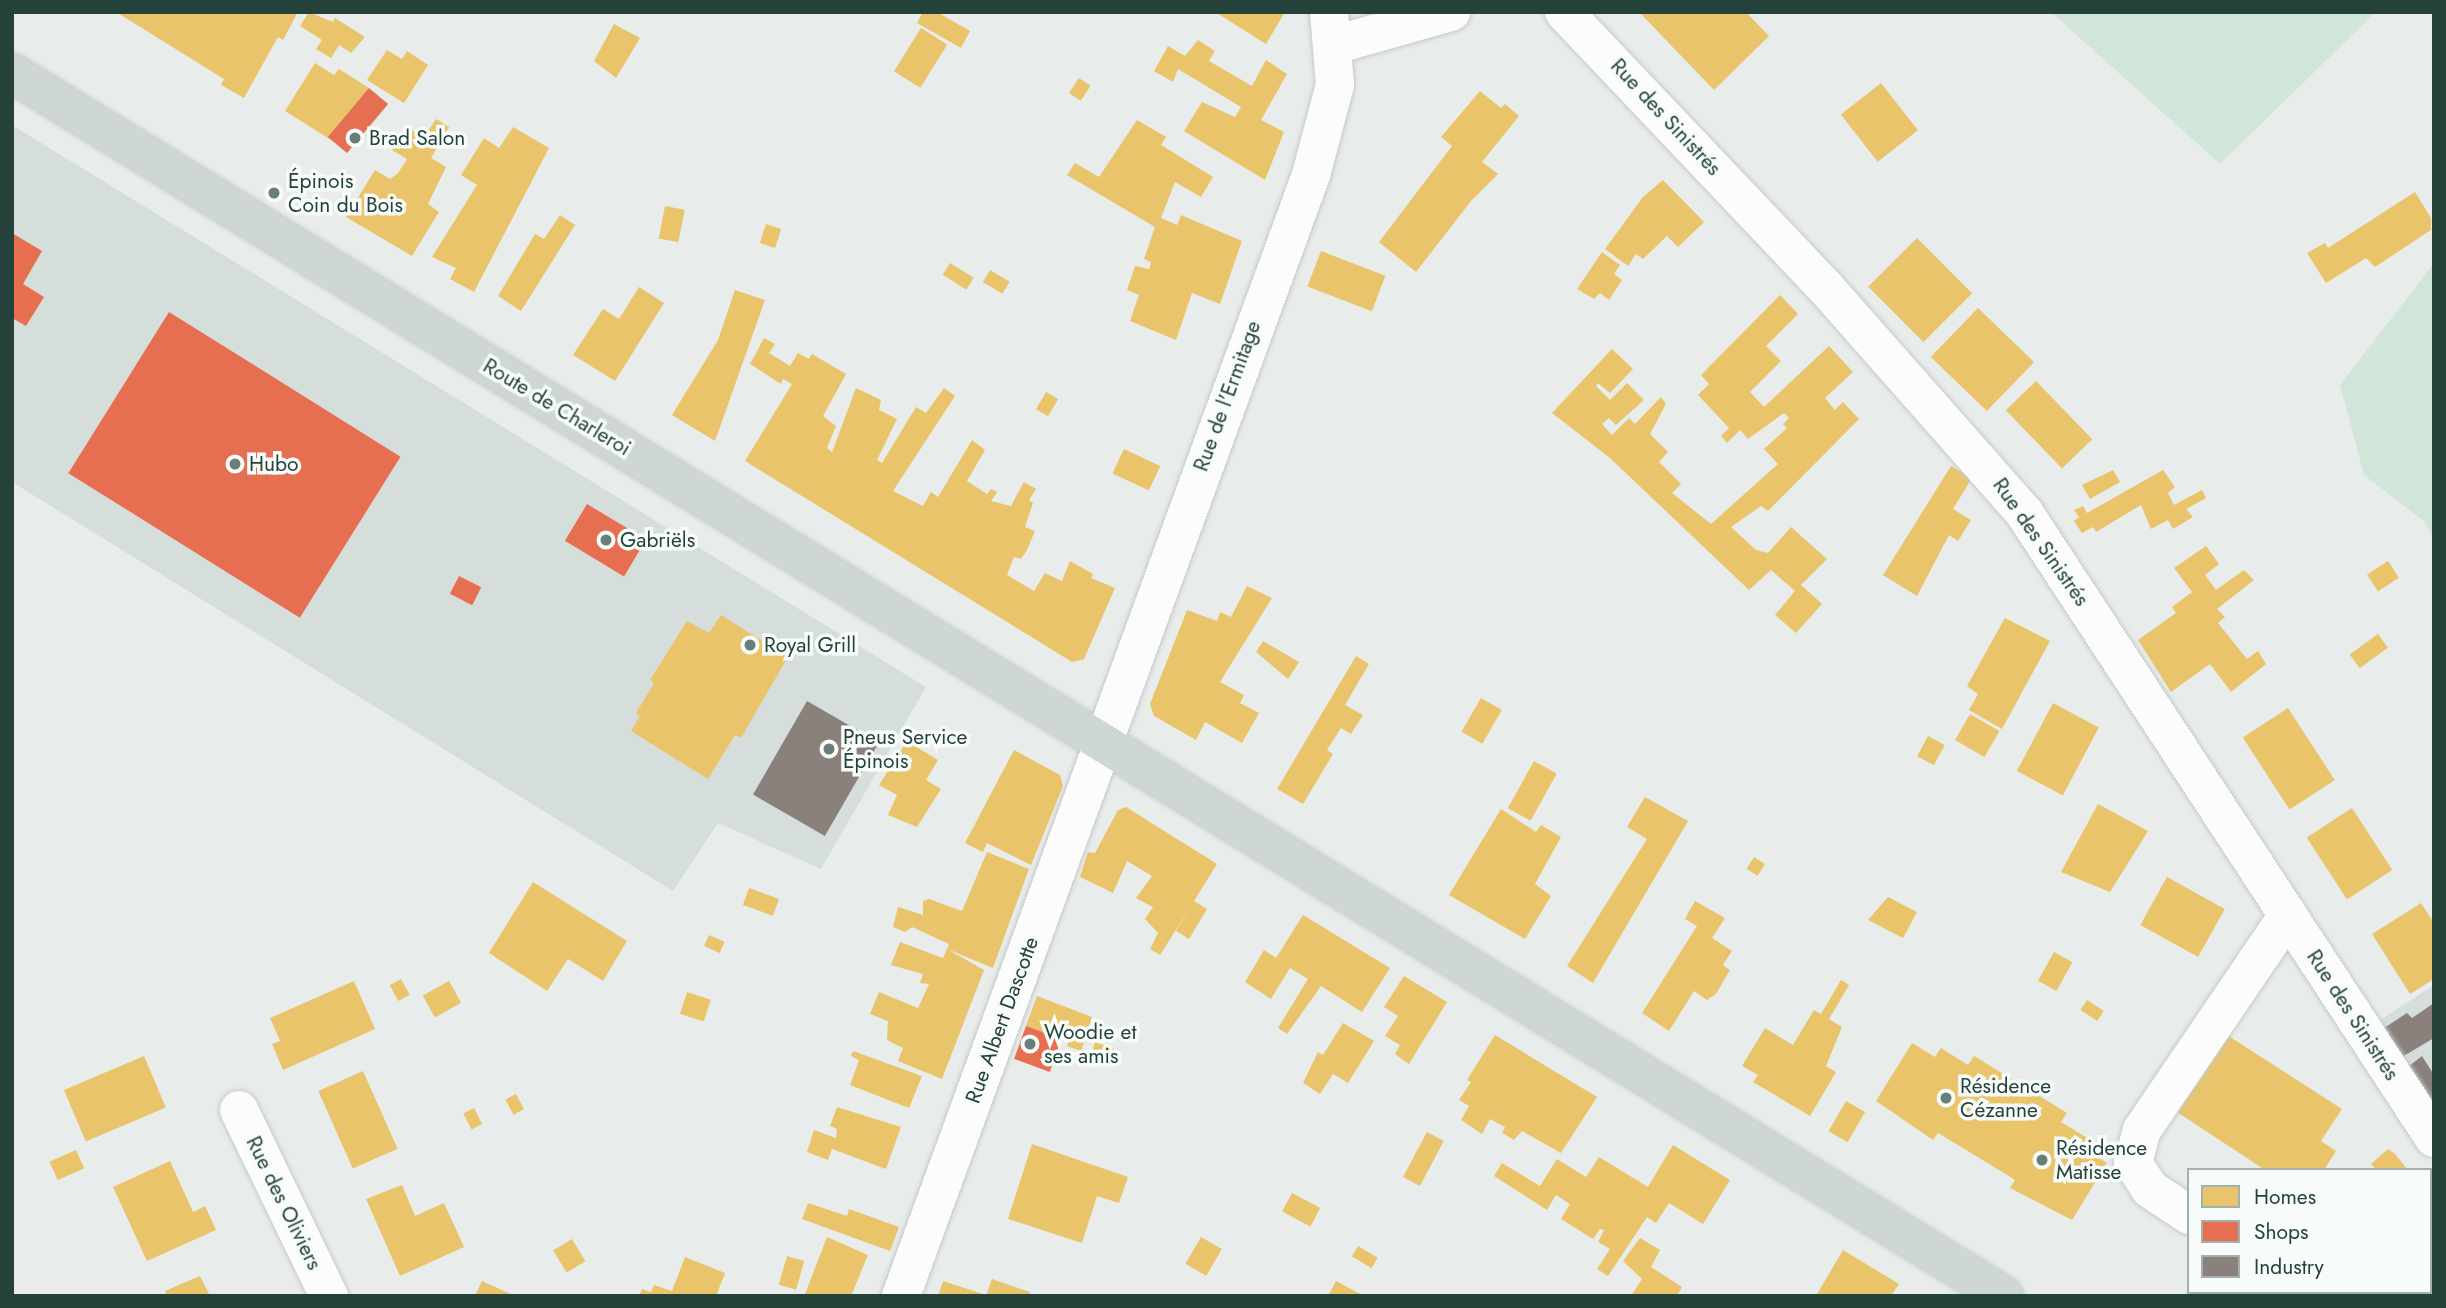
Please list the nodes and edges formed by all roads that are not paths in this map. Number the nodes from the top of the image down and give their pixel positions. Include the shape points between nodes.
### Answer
1 (1451, 12) edge
2 (1564, 12) edge
3 (1332, 29) edge
4 (12, 74) edge
5 (1101, 743) junction
6 (2288, 915) junction
7 (239, 1110) dead end
8 (2434, 1138) edge
9 (2187, 1214) edge
10 (329, 1296) edge
11 (901, 1296) edge
12 (2004, 1296) edge

1 - 3 street
2 - 6 street, Rue des Sinistrés via 1826,288 2003,486
3 - 5 street, Rue de l'Ermitage via 1335,85 1311,174
4 - 5 main road, Route de Charleroi
5 - 11 street, Rue Albert Dascotte
5 - 12 main road, Route de Charleroi
6 - 8 street, Rue des Sinistrés
6 - 9 street via 2142,1130 2133,1163 2150,1189
7 - 10 street, Rue des Oliviers

